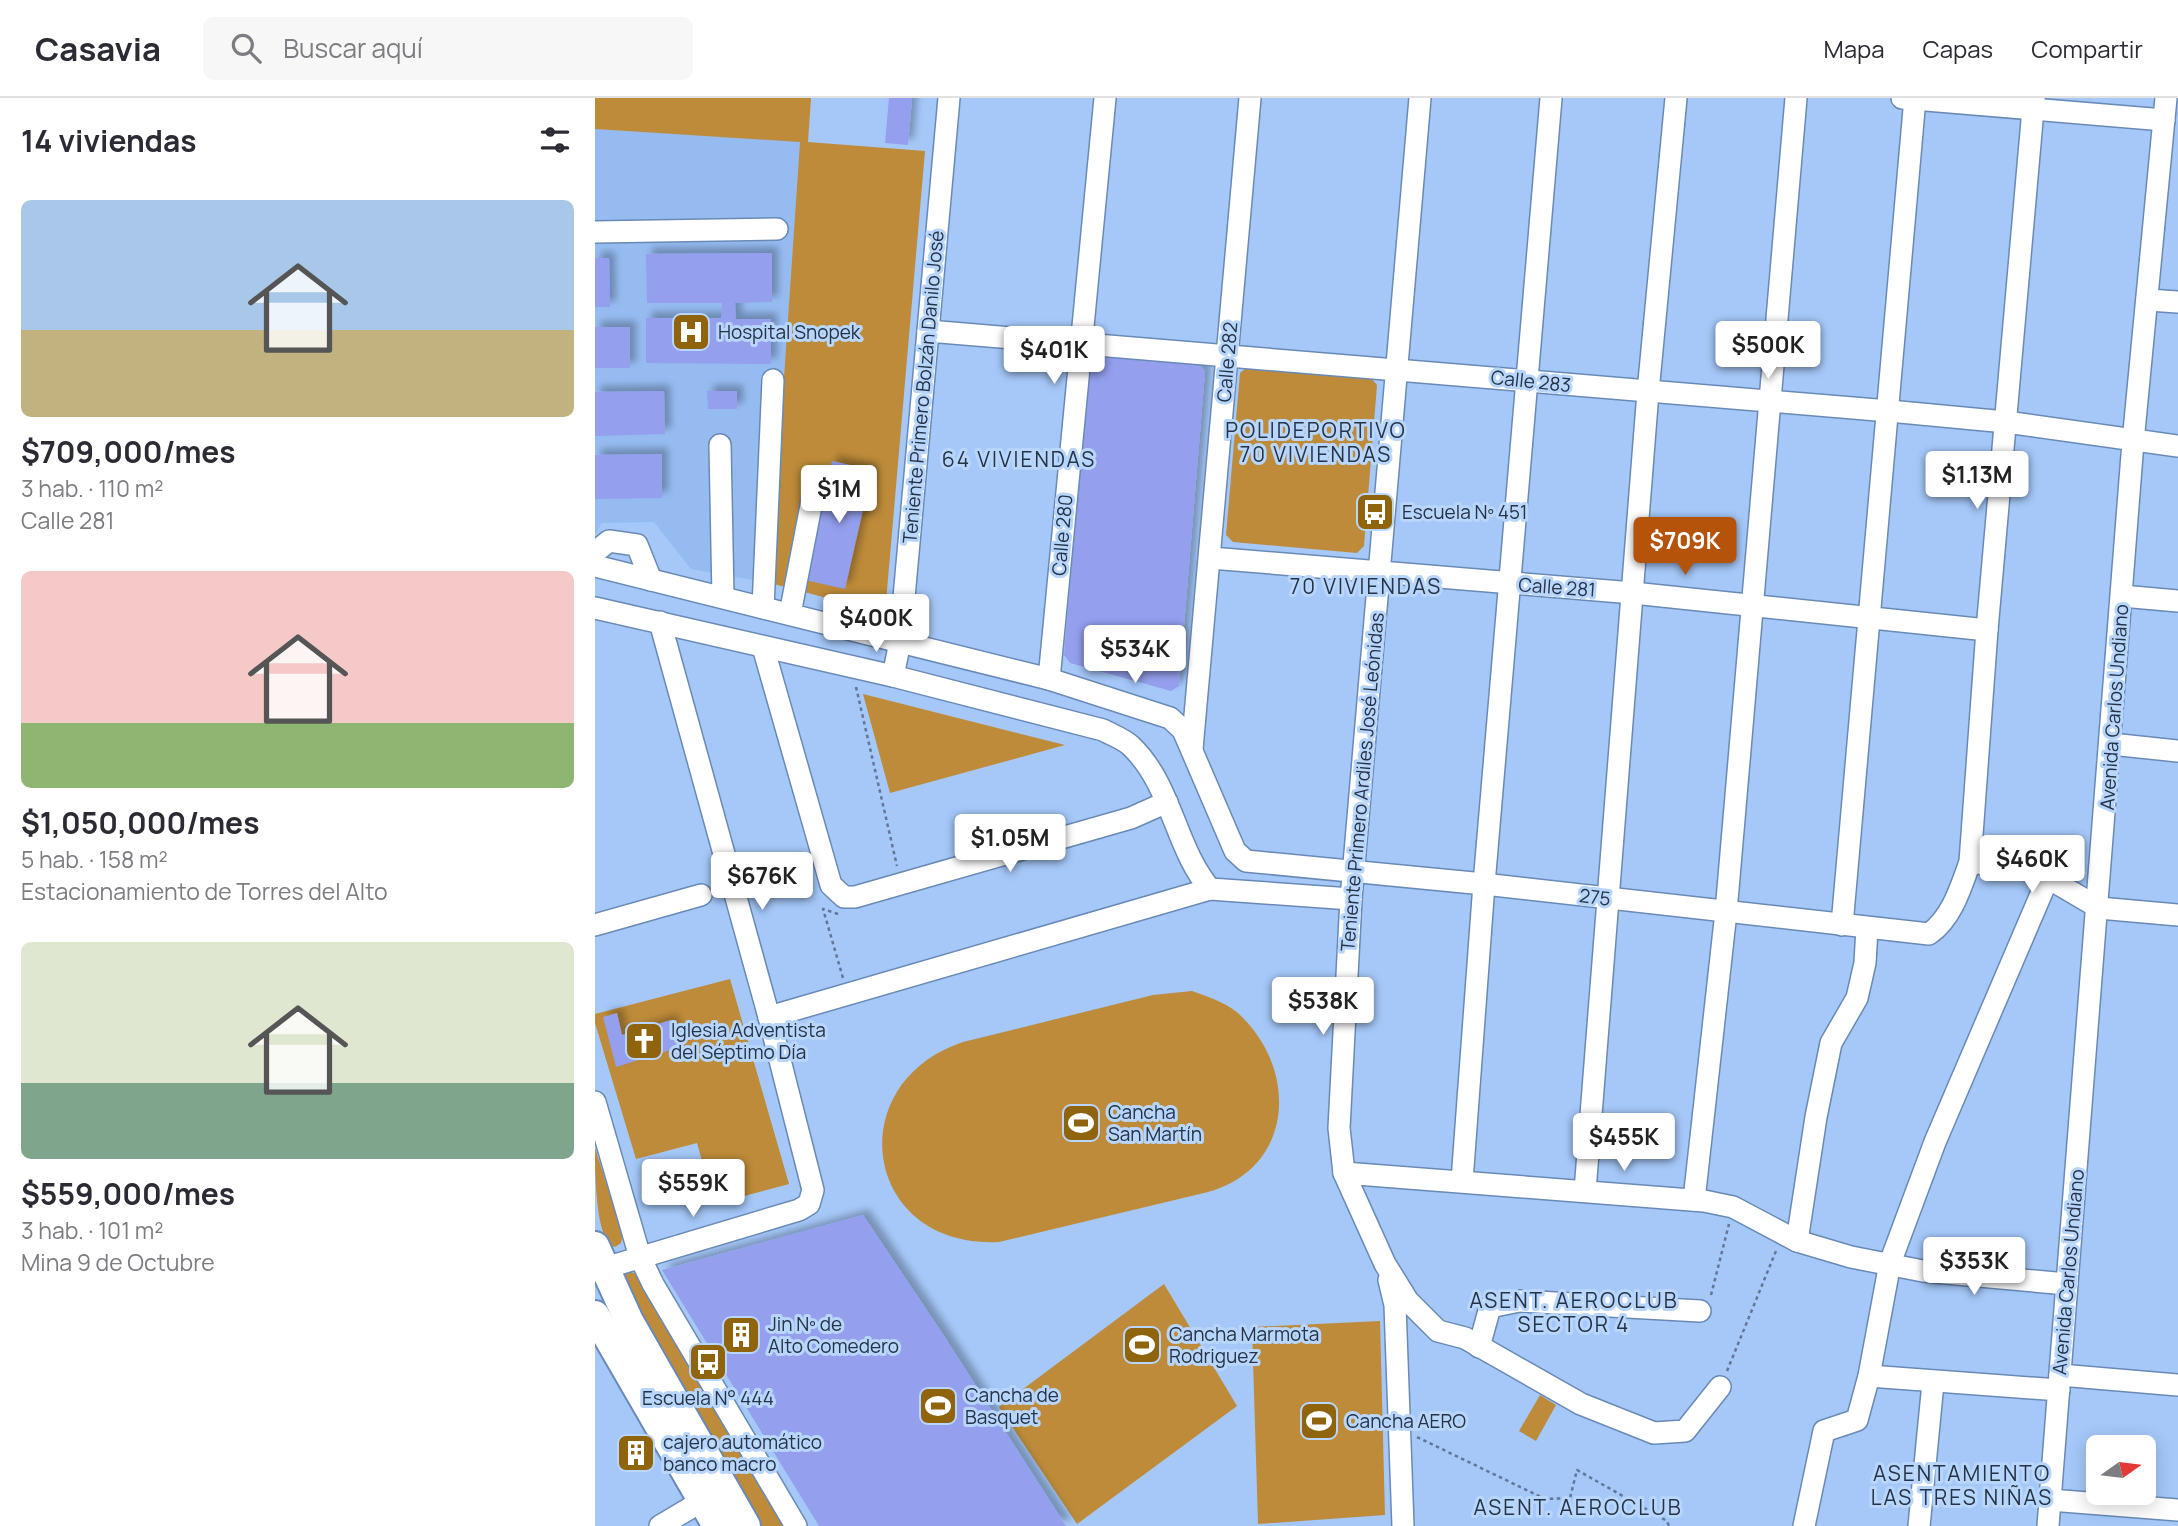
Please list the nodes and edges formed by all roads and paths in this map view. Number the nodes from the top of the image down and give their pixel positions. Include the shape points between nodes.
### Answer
1 (949, 98) edge
2 (1105, 98) edge
3 (1250, 98) edge
4 (1420, 98) edge
5 (1551, 98) edge
6 (1676, 98) edge
7 (1796, 98) edge
8 (1911, 98) edge
9 (2166, 98) edge
10 (2034, 103) edge
11 (2164, 120) junction
12 (777, 229) dead end
13 (595, 232) edge
14 (2148, 300) junction
15 (2178, 302) edge
16 (928, 331) junction
17 (1079, 344) junction
18 (1228, 354) junction
19 (1396, 368) junction
20 (773, 380) dead end
21 (1527, 380) junction
22 (1648, 392) junction
23 (1771, 402) junction
24 (1889, 411) junction
25 (2006, 422) junction
26 (2133, 442) junction
27 (720, 445) dead end
28 (2178, 446) edge
29 (816, 480) dead end
30 (595, 552) edge
31 (1211, 558) junction
32 (595, 566) edge
33 (1379, 573) junction
34 (652, 580) junction
35 (1508, 583) junction
36 (1633, 593) junction
37 (2122, 596) junction
38 (723, 597) junction
39 (2178, 601) edge
40 (1754, 606) junction
41 (595, 608) edge
42 (763, 608) junction
43 (790, 614) junction
44 (1871, 618) junction
45 (660, 622) junction
46 (1987, 630) junction
47 (900, 642) junction
48 (764, 647) junction
49 (851, 666) junction
50 (893, 676) junction
51 (1048, 679) junction
52 (2111, 744) junction
53 (1192, 751) junction
54 (2178, 751) edge
55 (1167, 802) junction
56 (1970, 862) junction
57 (887, 869) dead end
58 (1353, 872) junction
59 (2047, 878) junction
60 (1483, 884) junction
61 (1210, 889) junction
62 (701, 895) dead end
63 (855, 897) junction
64 (1351, 899) junction
65 (1608, 899) junction
66 (2099, 908) junction
67 (1726, 912) junction
68 (2178, 915) edge
69 (595, 925) edge
70 (1842, 925) junction
71 (1867, 928) junction
72 (845, 985) dead end
73 (769, 1017) junction
74 (595, 1102) edge
75 (1344, 1173) junction
76 (1462, 1181) junction
77 (1585, 1191) junction
78 (1694, 1200) junction
79 (1733, 1207) junction
80 (1797, 1241) junction
81 (640, 1256) junction
82 (599, 1261) edge
83 (1889, 1263) junction
84 (1385, 1264) junction
85 (2067, 1284) junction
86 (1700, 1311) joint
87 (595, 1315) edge
88 (1479, 1346) junction
89 (1869, 1376) junction
90 (1933, 1383) junction
91 (2059, 1383) junction
92 (2178, 1385) edge
93 (1720, 1387) joint
94 (1401, 1428) junction
95 (2050, 1500) junction
96 (702, 1502) junction
97 (2178, 1510) edge
98 (660, 1526) edge
99 (717, 1526) edge
100 (746, 1526) edge
101 (796, 1526) edge
102 (1403, 1526) edge
103 (1669, 1526) edge
104 (1804, 1526) edge
105 (1919, 1526) edge
106 (2048, 1526) edge

1 - 16 street, Teniente Primero Bolzán Danilo José
2 - 17 street, Calle 280
3 - 18 street, Calle 282
4 - 19 street, Teniente Primero Ardiles José Leónidas
5 - 21 street
6 - 22 street
7 - 23 street
8 - 10 street
8 - 24 street
9 - 11 street, Avenida Carlos Undiano
10 - 11 street
10 - 25 street
11 - 14 street, Avenida Carlos Undiano
12 - 13 street
14 - 15 street
14 - 26 street, Avenida Carlos Undiano
16 - 17 street, Calle 283
16 - 47 street, Teniente Primero Bolzán Danilo José
17 - 18 street, Calle 283
17 - 51 street, Calle 280
18 - 19 street, Calle 283
18 - 31 street, Calle 282
19 - 21 street, Calle 283
19 - 33 street, Teniente Primero Ardiles José Leónidas
20 - 42 street
21 - 22 street, Calle 283
21 - 35 street
22 - 23 street, Calle 283
22 - 36 street
23 - 24 street, Calle 283
23 - 40 street
24 - 25 street, Calle 283
24 - 44 street
25 - 26 street, Calle 283
25 - 46 street
26 - 28 street, Calle 283
26 - 37 street, Avenida Carlos Undiano
27 - 38 street
29 - 43 street
30 - 34 street via 609,541 637,545
31 - 33 street, Calle 281
31 - 53 street, Calle 282
32 - 34 street
33 - 35 street, Calle 281
33 - 58 street, Teniente Primero Ardiles José Leónidas
34 - 38 street
35 - 36 street, Calle 281
35 - 60 street
36 - 40 street, Calle 281
36 - 65 street
37 - 39 street
37 - 52 street, Avenida Carlos Undiano
38 - 42 street
40 - 44 street, Calle 281
40 - 67 street
41 - 45 street
42 - 43 street
43 - 47 street
44 - 46 street, Calle 281
44 - 70 street
45 - 48 street
45 - 73 street
46 - 56 street
47 - 50 street, Teniente Primero Bolzán Danilo José
47 - 51 street
48 - 49 street
48 - 63 street via 831,885 844,897
49 - 50 street
49 - 57 path via 899,865
50 - 55 street via 1103,730 1143,758
51 - 53 street via 1170,718 1183,730
52 - 54 street
52 - 66 street, Avenida Carlos Undiano
53 - 58 street, 275 via 1234,851 1246,861
55 - 61 street via 1195,872
55 - 63 street via 1131,818
56 - 59 street via 2025,869
56 - 71 street, 275 via 1940,927 1929,934
58 - 60 street, 275
58 - 64 street, Teniente Primero Ardiles José Leónidas
59 - 66 street
59 - 83 street
60 - 65 street, 275
60 - 76 street
61 - 64 street
61 - 73 street
62 - 69 street
63 - 72 path via 859,912 843,915 823,909
64 - 75 street, Teniente Primero Ardiles José Leónidas via 1339,1128
65 - 67 street, 275
65 - 77 street
66 - 68 street
66 - 85 street, Avenida Carlos Undiano
67 - 70 street, 275
67 - 78 street
70 - 71 street, 275
71 - 80 street via 1857,998 1831,1043
73 - 81 street via 813,1190 809,1204
74 - 81 street
75 - 76 street
75 - 84 street, Teniente Primero Ardiles José Leónidas
76 - 77 street
77 - 78 street
78 - 79 street
79 - 80 street
79 - 86 path via 1712,1293
80 - 83 street
80 - 93 path via 1775,1252
81 - 82 street
81 - 101 street
82 - 100 main road
83 - 85 street via 1923,1271
83 - 89 street
84 - 88 street via 1408,1301 1438,1331
84 - 94 street via 1395,1305
85 - 91 street, Avenida Carlos Undiano
86 - 88 street via 1518,1301 1490,1307
87 - 96 main road
88 - 93 street via 1581,1404 1654,1433 1685,1431
89 - 90 street
89 - 104 street via 1857,1420 1824,1431
90 - 91 street
90 - 105 street
91 - 92 street
91 - 95 street, Avenida Carlos Undiano
94 - 102 street
94 - 103 path via 1545,1499 1570,1498 1577,1470
95 - 97 street
95 - 106 street, Avenida Carlos Undiano
96 - 98 street
96 - 99 main road

